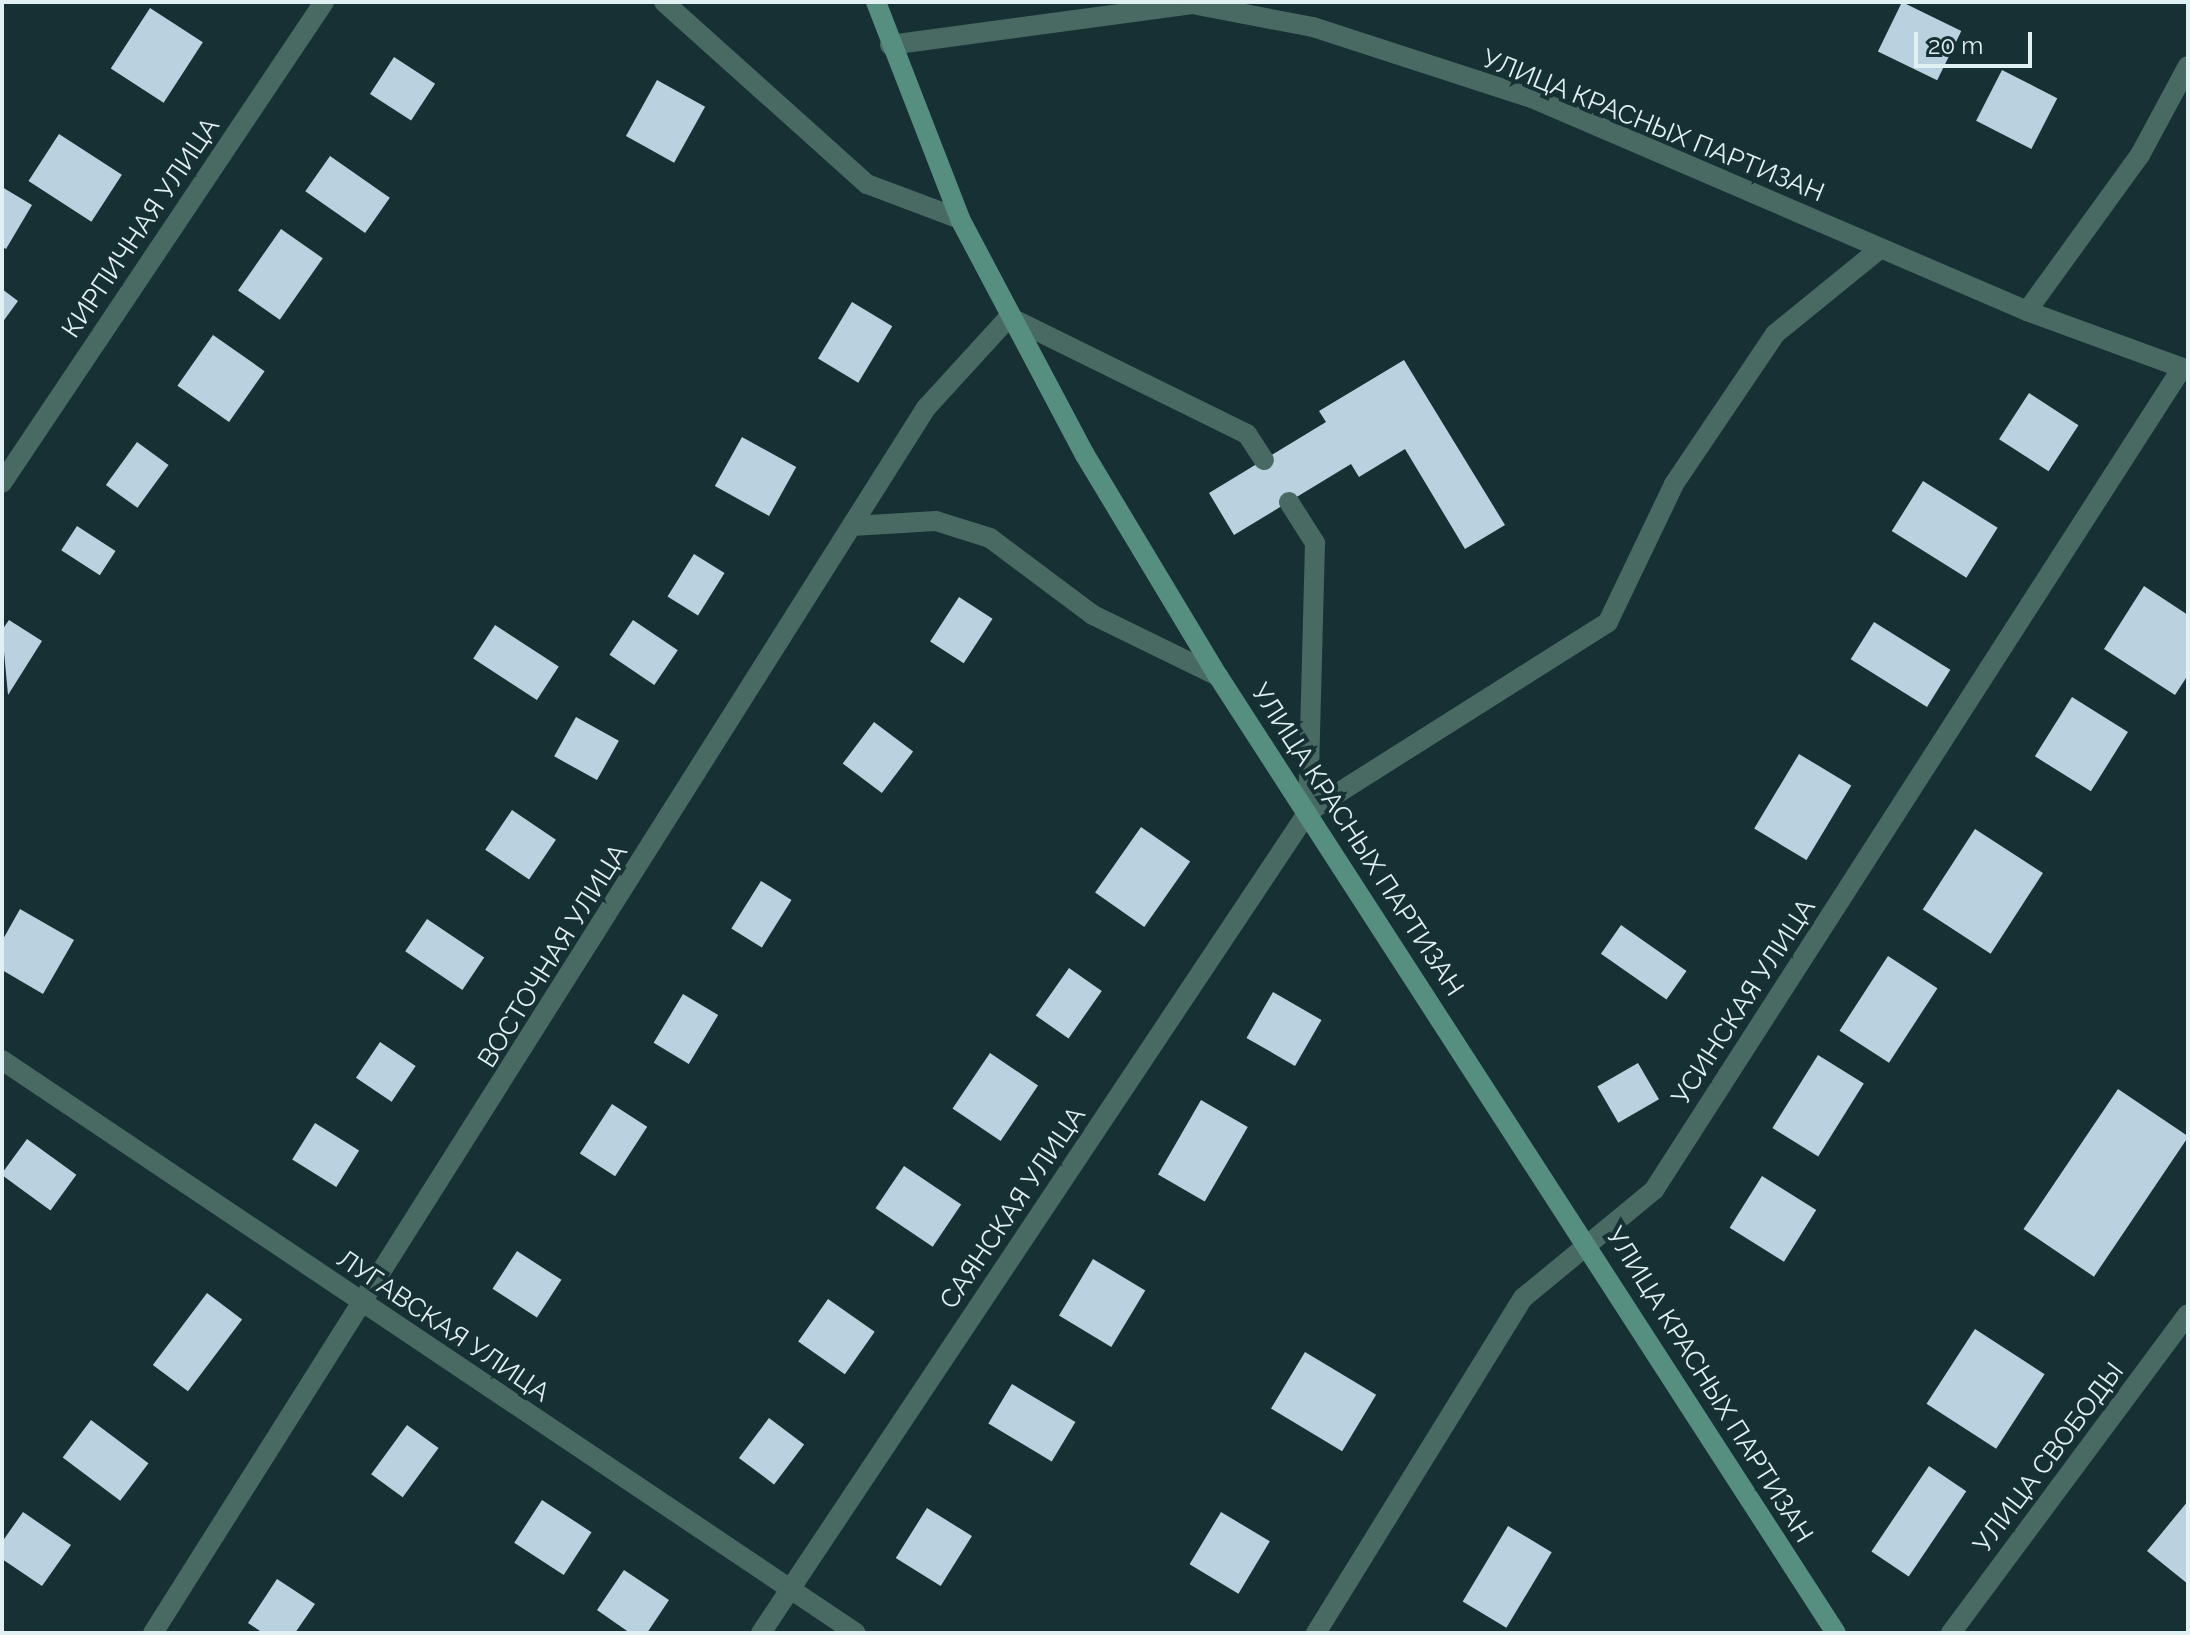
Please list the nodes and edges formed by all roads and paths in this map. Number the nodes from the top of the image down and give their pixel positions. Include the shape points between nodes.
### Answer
1 (324, 2) edge
2 (664, 2) edge
3 (876, 2) edge
4 (1193, 3) edge
5 (890, 45) junction
6 (2188, 66) edge
7 (960, 219) junction
8 (1881, 248) junction
9 (2027, 311) junction
10 (1009, 317) junction
11 (2185, 369) edge
12 (1264, 460) dead end
13 (2, 483) edge
14 (1289, 502) dead end
15 (852, 526) junction
16 (1218, 676) junction
17 (1308, 812) junction
18 (2, 1060) edge
19 (1588, 1242) junction
20 (365, 1306) junction
21 (2188, 1314) edge
22 (791, 1589) junction
23 (153, 1633) edge
24 (761, 1633) edge
25 (856, 1633) edge
26 (1316, 1633) edge
27 (1836, 1633) edge
28 (1951, 1633) edge

1 - 13 street, КИРПИЧНАЯ УЛИЦА
2 - 7 street via 867,184
3 - 5 main road, УЛИЦА КРАСНЫХ ПАРТИЗАН
4 - 5 street, УЛИЦА КРАСНЫХ ПАРТИЗАН
4 - 8 street, УЛИЦА КРАСНЫХ ПАРТИЗАН via 1313,27 1532,98
5 - 7 main road, УЛИЦА КРАСНЫХ ПАРТИЗАН
6 - 9 street via 2140,155
7 - 10 main road, УЛИЦА КРАСНЫХ ПАРТИЗАН
8 - 9 street, УЛИЦА КРАСНЫХ ПАРТИЗАН
8 - 17 street via 1775,334 1674,484 1608,622
9 - 11 street, УЛИЦА КРАСНЫХ ПАРТИЗАН
10 - 12 street via 1247,434
10 - 15 street, ВОСТОЧНАЯ УЛИЦА via 926,408
10 - 16 main road, УЛИЦА КРАСНЫХ ПАРТИЗАН
11 - 19 street, УСИНСКАЯ УЛИЦА via 1654,1190
14 - 17 street via 1315,543
15 - 16 street via 936,521 990,538 1093,615
15 - 20 street, ВОСТОЧНАЯ УЛИЦА
16 - 17 main road, УЛИЦА КРАСНЫХ ПАРТИЗАН
17 - 19 main road, УЛИЦА КРАСНЫХ ПАРТИЗАН
17 - 22 street, САЯНСКАЯ УЛИЦА
18 - 20 street, ЛУГАВСКАЯ УЛИЦА
19 - 26 street, УСИНСКАЯ УЛИЦА via 1523,1298
19 - 27 main road, УЛИЦА КРАСНЫХ ПАРТИЗАН
20 - 22 street, ЛУГАВСКАЯ УЛИЦА
20 - 23 street, ВОСТОЧНАЯ УЛИЦА
21 - 28 street, УЛИЦА СВОБОДЫ
22 - 24 street, САЯНСКАЯ УЛИЦА
22 - 25 street, ЛУГАВСКАЯ УЛИЦА

